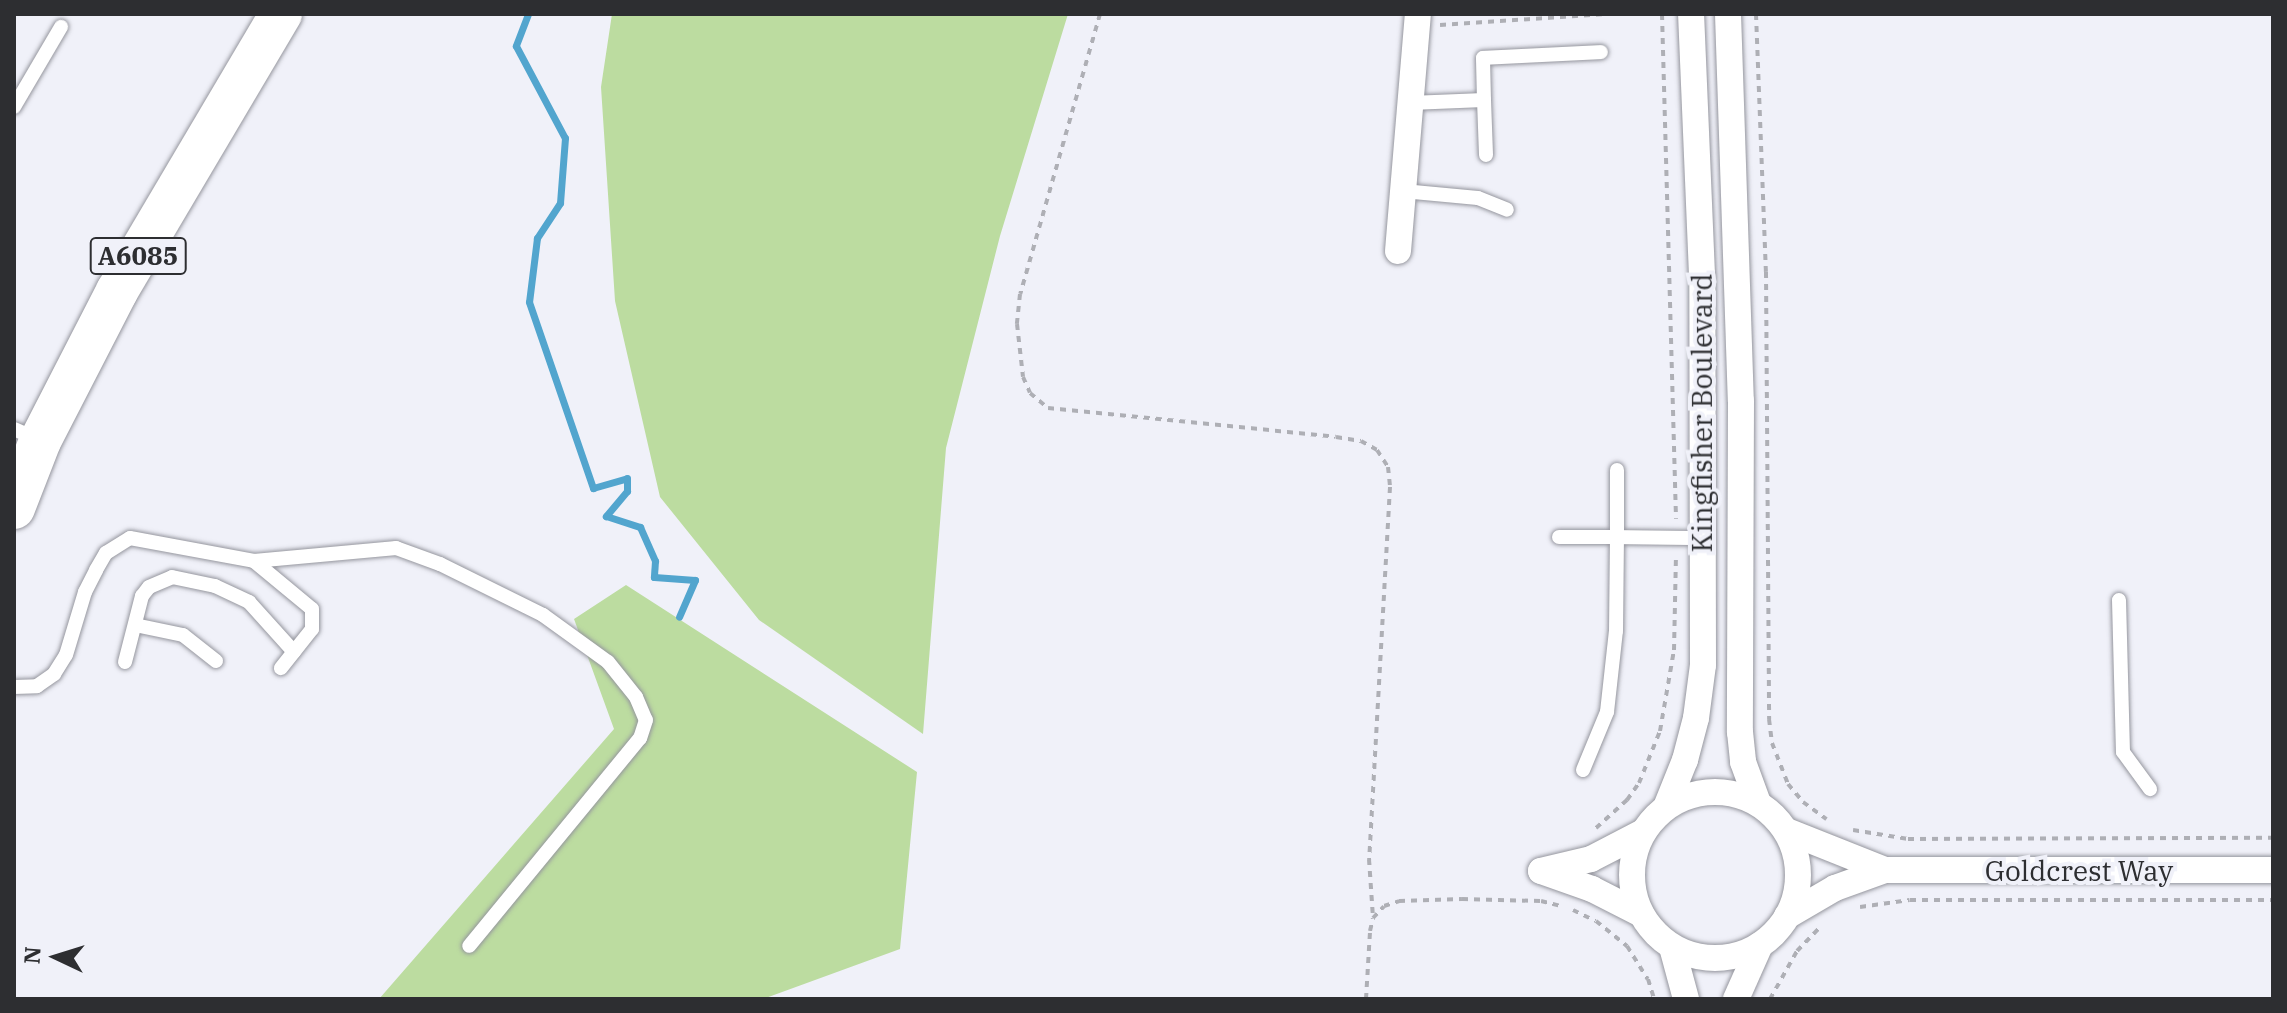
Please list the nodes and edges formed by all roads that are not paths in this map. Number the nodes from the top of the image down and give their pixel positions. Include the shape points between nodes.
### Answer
1 (281, 14) edge
2 (1691, 14) edge
3 (1728, 14) edge
4 (1426, 20) edge
5 (61, 27) dead end
6 (1601, 52) dead end
7 (1484, 100) junction
8 (1410, 103) junction
9 (14, 107) edge
10 (1486, 155) dead end
11 (1403, 191) junction
12 (1507, 210) dead end
13 (1398, 251) dead end
14 (27, 435) edge
15 (1617, 470) dead end
16 (14, 508) edge
17 (1559, 537) dead end
18 (1617, 537) junction
19 (1704, 538) junction
20 (254, 561) junction
21 (2119, 600) dead end
22 (135, 625) junction
23 (294, 652) junction
24 (216, 661) dead end
25 (125, 662) dead end
26 (281, 668) dead end
27 (14, 687) edge
28 (1583, 770) dead end
29 (2150, 789) dead end
30 (1758, 803) junction
31 (1666, 807) junction
32 (1787, 831) junction
33 (1643, 832) junction
34 (1885, 870) junction
35 (2273, 870) edge
36 (1641, 914) junction
37 (1787, 916) junction
38 (1760, 945) junction
39 (469, 946) dead end
40 (1672, 947) junction
41 (1686, 999) edge
42 (1736, 999) edge

1 - 14 main road, A6085
2 - 19 street, Kingfisher Boulevard via 1702,275
3 - 30 street, Kingfisher Boulevard via 1741,401 1740,732 1743,762
4 - 8 street
5 - 9 lane
6 - 7 lane via 1483,58
7 - 8 lane
7 - 10 lane
8 - 11 street
11 - 12 lane via 1478,198
11 - 13 street
14 - 16 main road, A6085
15 - 18 lane
17 - 18 lane
18 - 19 lane
18 - 28 lane via 1616,631 1607,712
19 - 31 street, Kingfisher Boulevard via 1700,696 1685,760
20 - 23 lane via 312,609 312,629
20 - 27 lane via 130,538 106,553 96,570 66,655 54,674 37,686
20 - 39 lane via 396,548 543,615 608,662 636,697 646,720 640,738
21 - 29 lane via 2123,752
22 - 23 lane via 142,596 172,577 215,586 249,602
22 - 24 lane via 183,635
22 - 25 lane
23 - 26 lane
30 - 31 street via 1711,791 1682,797
30 - 32 street
31 - 33 street
32 - 34 street
32 - 37 street via 1798,866
33 - 36 street via 1631,873
33 - 36 street via 1591,859 1541,871
34 - 35 street, Goldcrest Way
34 - 37 street via 1835,888
36 - 40 street
37 - 38 street
38 - 40 street via 1727,958
38 - 42 street
40 - 41 street

